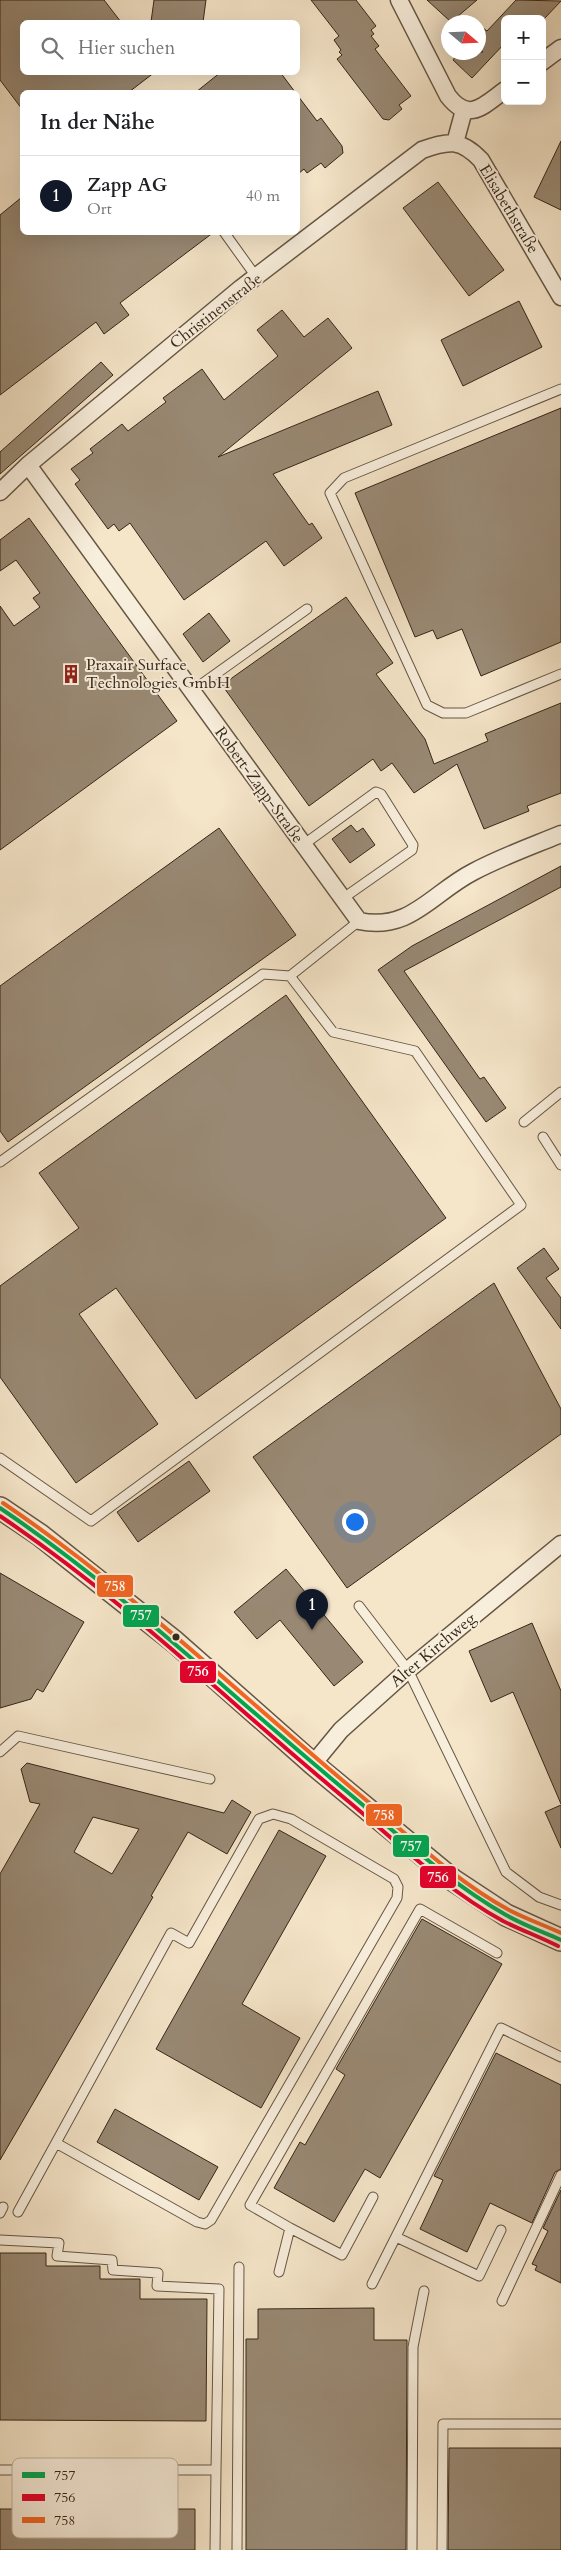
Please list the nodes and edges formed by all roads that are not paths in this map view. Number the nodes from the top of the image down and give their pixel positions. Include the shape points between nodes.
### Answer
1 (399, 0) edge
2 (561, 48) edge
3 (545, 60) edge
4 (501, 93) edge
5 (464, 110) junction
6 (448, 143) junction
7 (226, 235) edge
8 (257, 278) junction
9 (561, 297) edge
10 (561, 389) edge
11 (28, 465) junction
12 (0, 492) edge
13 (307, 609) dead end
14 (561, 674) edge
15 (192, 692) junction
16 (561, 834) edge
17 (303, 845) junction
18 (342, 899) junction
19 (359, 921) junction
20 (290, 976) junction
21 (561, 1092) edge
22 (524, 1122) dead end
23 (543, 1137) dead end
24 (0, 1162) edge
25 (561, 1165) edge
26 (0, 1458) edge
27 (0, 1508) edge
28 (561, 1544) edge
29 (359, 1606) dead end
30 (408, 1670) junction
31 (0, 1752) edge
32 (312, 1764) junction
33 (210, 1778) dead end
34 (561, 1905) edge
35 (561, 1940) edge
36 (497, 1953) dead end
37 (561, 2056) edge
38 (56, 2143) junction
39 (561, 2175) edge
40 (373, 2197) dead end
41 (18, 2212) dead end
42 (290, 2228) junction
43 (501, 2230) dead end
44 (396, 2237) junction
45 (0, 2240) edge
46 (239, 2267) dead end
47 (279, 2272) dead end
48 (372, 2284) dead end
49 (424, 2291) dead end
50 (502, 2301) dead end
51 (561, 2424) edge
52 (178, 2470) edge
53 (216, 2470) junction
54 (215, 2550) edge
55 (237, 2550) edge
56 (412, 2550) edge
57 (442, 2550) edge

1 - 5 street via 448,96
2 - 3 street
4 - 5 street via 480,108
5 - 6 street
6 - 8 street, Christinenstraße via 422,150
6 - 9 street, Elisabethstraße via 469,148 481,160
7 - 8 lane
8 - 11 street, Christinenstraße
10 - 14 lane via 344,478 330,493 427,705 443,713 466,713
11 - 12 street, Christinenstraße
11 - 15 street, Robert-Zapp-Straße
13 - 15 lane
15 - 17 street, Robert-Zapp-Straße
16 - 19 street via 472,872 404,918 385,924
17 - 18 street, Robert-Zapp-Straße
17 - 18 lane via 376,792 380,794 413,845 412,850
18 - 19 street, Robert-Zapp-Straße
19 - 20 lane
20 - 24 lane via 264,974
20 - 26 lane via 333,1032 415,1050 520,1206 91,1521
21 - 22 lane
23 - 25 lane
27 - 32 street via 40,1534 175,1642
28 - 30 street, Alter Kirchweg
29 - 30 lane
30 - 32 street, Alter Kirchweg via 341,1730
30 - 34 lane via 506,1872 539,1896
31 - 33 lane via 18,1736
32 - 35 street via 452,1880 506,1915
36 - 42 lane via 420,1909 250,2205
37 - 44 lane via 501,2028
38 - 38 lane via 171,1933 189,1943 259,1819 273,1814 291,1819 394,1879 398,1888 396,1898 211,2220 205,2224 197,2222
38 - 41 lane
39 - 50 lane
40 - 42 lane via 342,2255
42 - 47 lane
43 - 44 lane via 479,2276
44 - 48 lane
45 - 53 lane via 59,2243 57,2256 112,2260 113,2270 158,2273 157,2286 219,2289
46 - 55 lane
49 - 56 lane via 413,2347
51 - 57 lane via 443,2424
52 - 53 lane
53 - 54 lane

